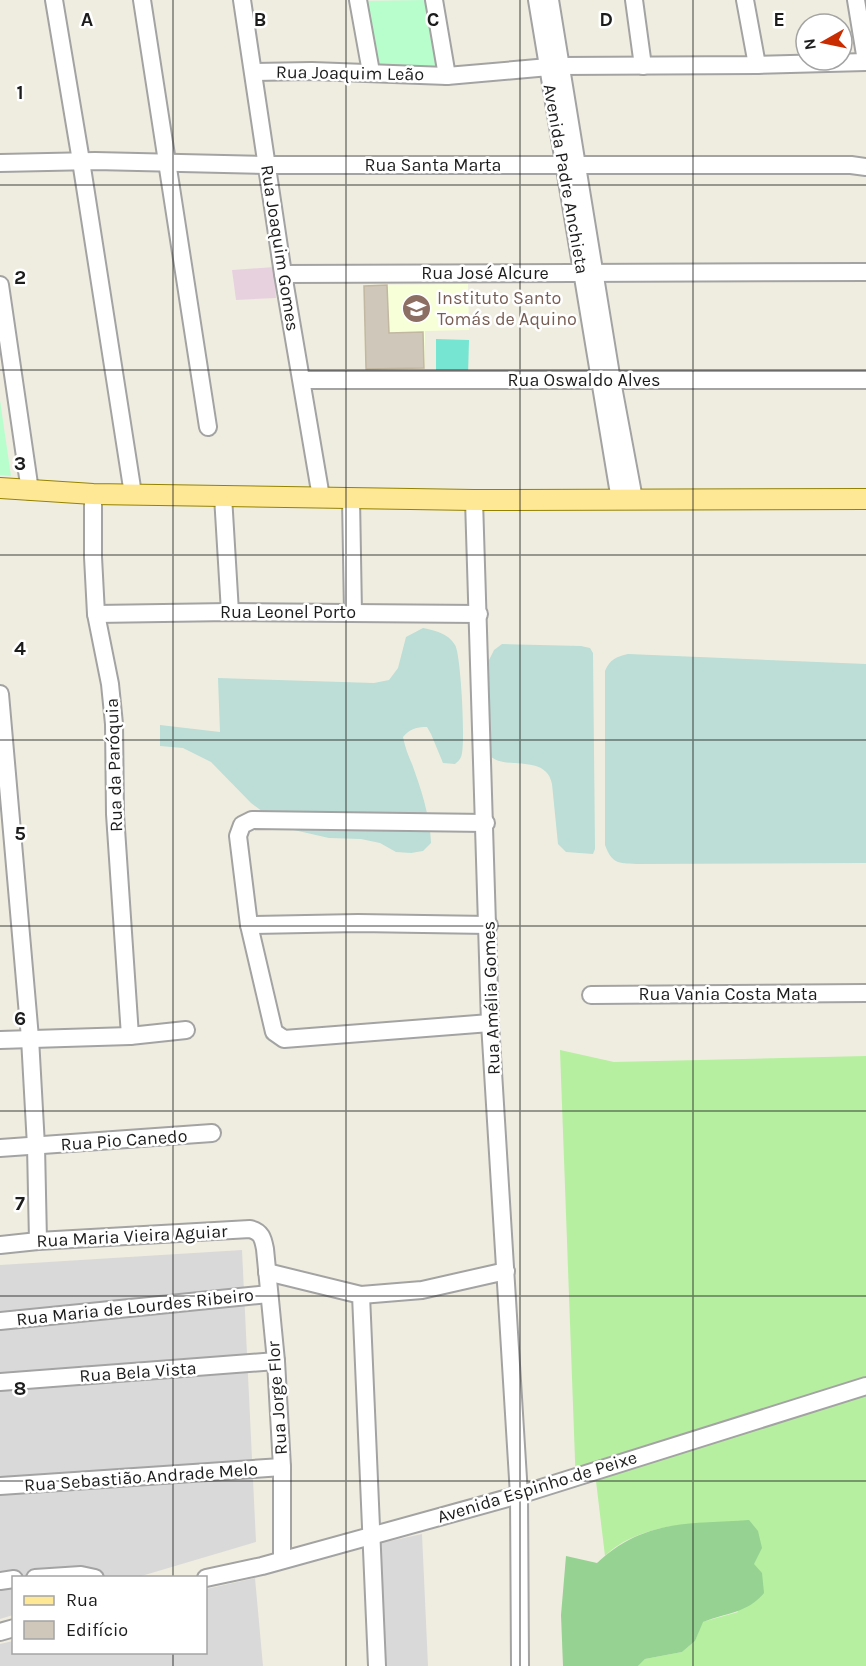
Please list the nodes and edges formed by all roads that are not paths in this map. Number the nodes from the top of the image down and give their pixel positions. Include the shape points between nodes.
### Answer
1 (54, 0) edge
2 (142, 0) edge
3 (242, 0) edge
4 (358, 0) edge
5 (434, 0) edge
6 (537, 0) edge
7 (550, 0) edge
8 (634, 0) edge
9 (745, 0) edge
10 (856, 0) edge
11 (866, 61) edge
12 (757, 65) junction
13 (554, 66) junction
14 (643, 66) junction
15 (254, 72) junction
16 (371, 72) junction
17 (447, 76) junction
18 (81, 161) junction
19 (169, 162) junction
20 (0, 163) edge
21 (267, 165) junction
22 (571, 165) junction
23 (866, 167) edge
24 (866, 272) edge
25 (589, 273) junction
26 (283, 274) junction
27 (0, 285) edge
28 (4, 332) edge
29 (302, 380) junction
30 (866, 380) edge
31 (606, 381) junction
32 (208, 427) dead end
33 (0, 488) edge
34 (30, 491) junction
35 (93, 494) junction
36 (133, 494) junction
37 (223, 496) junction
38 (321, 496) junction
39 (351, 498) junction
40 (627, 499) junction
41 (866, 499) edge
42 (474, 500) junction
43 (230, 612) junction
44 (353, 612) junction
45 (96, 614) junction
46 (479, 614) junction
47 (0, 694) edge
48 (486, 823) junction
49 (249, 925) junction
50 (489, 925) junction
51 (866, 993) edge
52 (591, 995) dead end
53 (490, 1023) junction
54 (186, 1030) dead end
55 (130, 1036) junction
56 (30, 1038) junction
57 (0, 1040) edge
58 (212, 1133) dead end
59 (36, 1146) junction
60 (0, 1148) edge
61 (262, 1237) joint
62 (38, 1241) junction
63 (0, 1245) edge
64 (507, 1271) junction
65 (267, 1272) junction
66 (269, 1294) junction
67 (361, 1295) junction
68 (0, 1321) edge
69 (276, 1361) junction
70 (0, 1382) edge
71 (866, 1386) edge
72 (282, 1467) junction
73 (0, 1486) edge
74 (519, 1495) junction
75 (371, 1537) junction
76 (282, 1560) junction
77 (54, 1576) edge
78 (74, 1576) edge
79 (207, 1578) edge
80 (377, 1666) edge
81 (520, 1666) edge

1 - 18 street
2 - 19 street
3 - 15 street, Rua Joaquim Gomes
4 - 16 street
5 - 17 street
6 - 13 street, Avenida Padre Anchieta
7 - 13 street, Avenida Padre Anchieta
8 - 14 street
9 - 12 street
10 - 11 street
11 - 12 street, Rua Joaquim Leão
12 - 14 street, Rua Joaquim Leão
13 - 14 street, Rua Joaquim Leão
13 - 17 street, Rua Joaquim Leão
13 - 22 street, Avenida Padre Anchieta
15 - 16 street, Rua Joaquim Leão
15 - 21 street, Rua Joaquim Gomes
16 - 17 street, Rua Joaquim Leão
18 - 19 street, Rua Santa Marta
18 - 20 street, Rua Santa Marta
18 - 36 street
19 - 21 street, Rua Santa Marta
19 - 32 street
21 - 22 street, Rua Santa Marta
21 - 26 street, Rua Joaquim Gomes
22 - 23 street, Rua Santa Marta
22 - 25 street, Avenida Padre Anchieta
24 - 25 street, Rua José Alcure
25 - 26 street, Rua José Alcure
25 - 31 street, Avenida Padre Anchieta
26 - 29 street, Rua Joaquim Gomes
27 - 28 street
28 - 34 street
29 - 31 street, Rua Oswaldo Alves
29 - 38 street, Rua Joaquim Gomes
30 - 31 street, Rua Oswaldo Alves
31 - 40 street, Avenida Padre Anchieta
33 - 34 main road
34 - 35 main road
35 - 36 main road
35 - 45 street, Rua da Paróquia
36 - 37 main road
37 - 38 main road
37 - 43 street
38 - 39 main road
39 - 42 main road
39 - 44 street
40 - 41 main road
40 - 42 main road
42 - 46 street, Rua Amélia Gomes
43 - 44 street, Rua Leonel Porto
43 - 45 street, Rua Leonel Porto
44 - 46 street, Rua Leonel Porto
45 - 55 street, Rua da Paróquia via 114,724 115,814
46 - 48 street, Rua Amélia Gomes
47 - 56 street
48 - 49 street via 252,820 242,825 237,836
48 - 50 street, Rua Amélia Gomes
49 - 50 street
49 - 53 street via 274,1032 284,1040
50 - 53 street, Rua Amélia Gomes
51 - 52 street, Rua Vania Costa Mata
53 - 64 street, Rua Amélia Gomes
54 - 55 street
55 - 56 street
56 - 57 street
56 - 59 street
58 - 59 street, Rua Pio Canedo
59 - 60 street, Rua Pio Canedo
59 - 62 street
61 - 62 street, Rua Maria Vieira Aguiar via 250,1229
61 - 65 street, Rua Jorge Flor
62 - 63 street, Rua Maria Vieira Aguiar
64 - 67 street via 422,1290
64 - 74 street, Rua Amélia Gomes
65 - 66 street, Rua Jorge Flor
65 - 67 street
66 - 68 street, Rua Maria de Lourdes Ribeiro
66 - 69 street, Rua Jorge Flor
67 - 75 street
69 - 70 street, Rua Bela Vista
69 - 72 street, Rua Jorge Flor
71 - 74 street, Avenida Espinho de Peixe
72 - 73 street, Rua Sebastião Andrade Melo
72 - 76 street, Rua Jorge Flor
74 - 75 street, Avenida Espinho de Peixe
74 - 81 street, Rua Amélia Gomes
75 - 76 street, Avenida Espinho de Peixe
75 - 80 street
76 - 79 street, Avenida Espinho de Peixe
77 - 78 street

